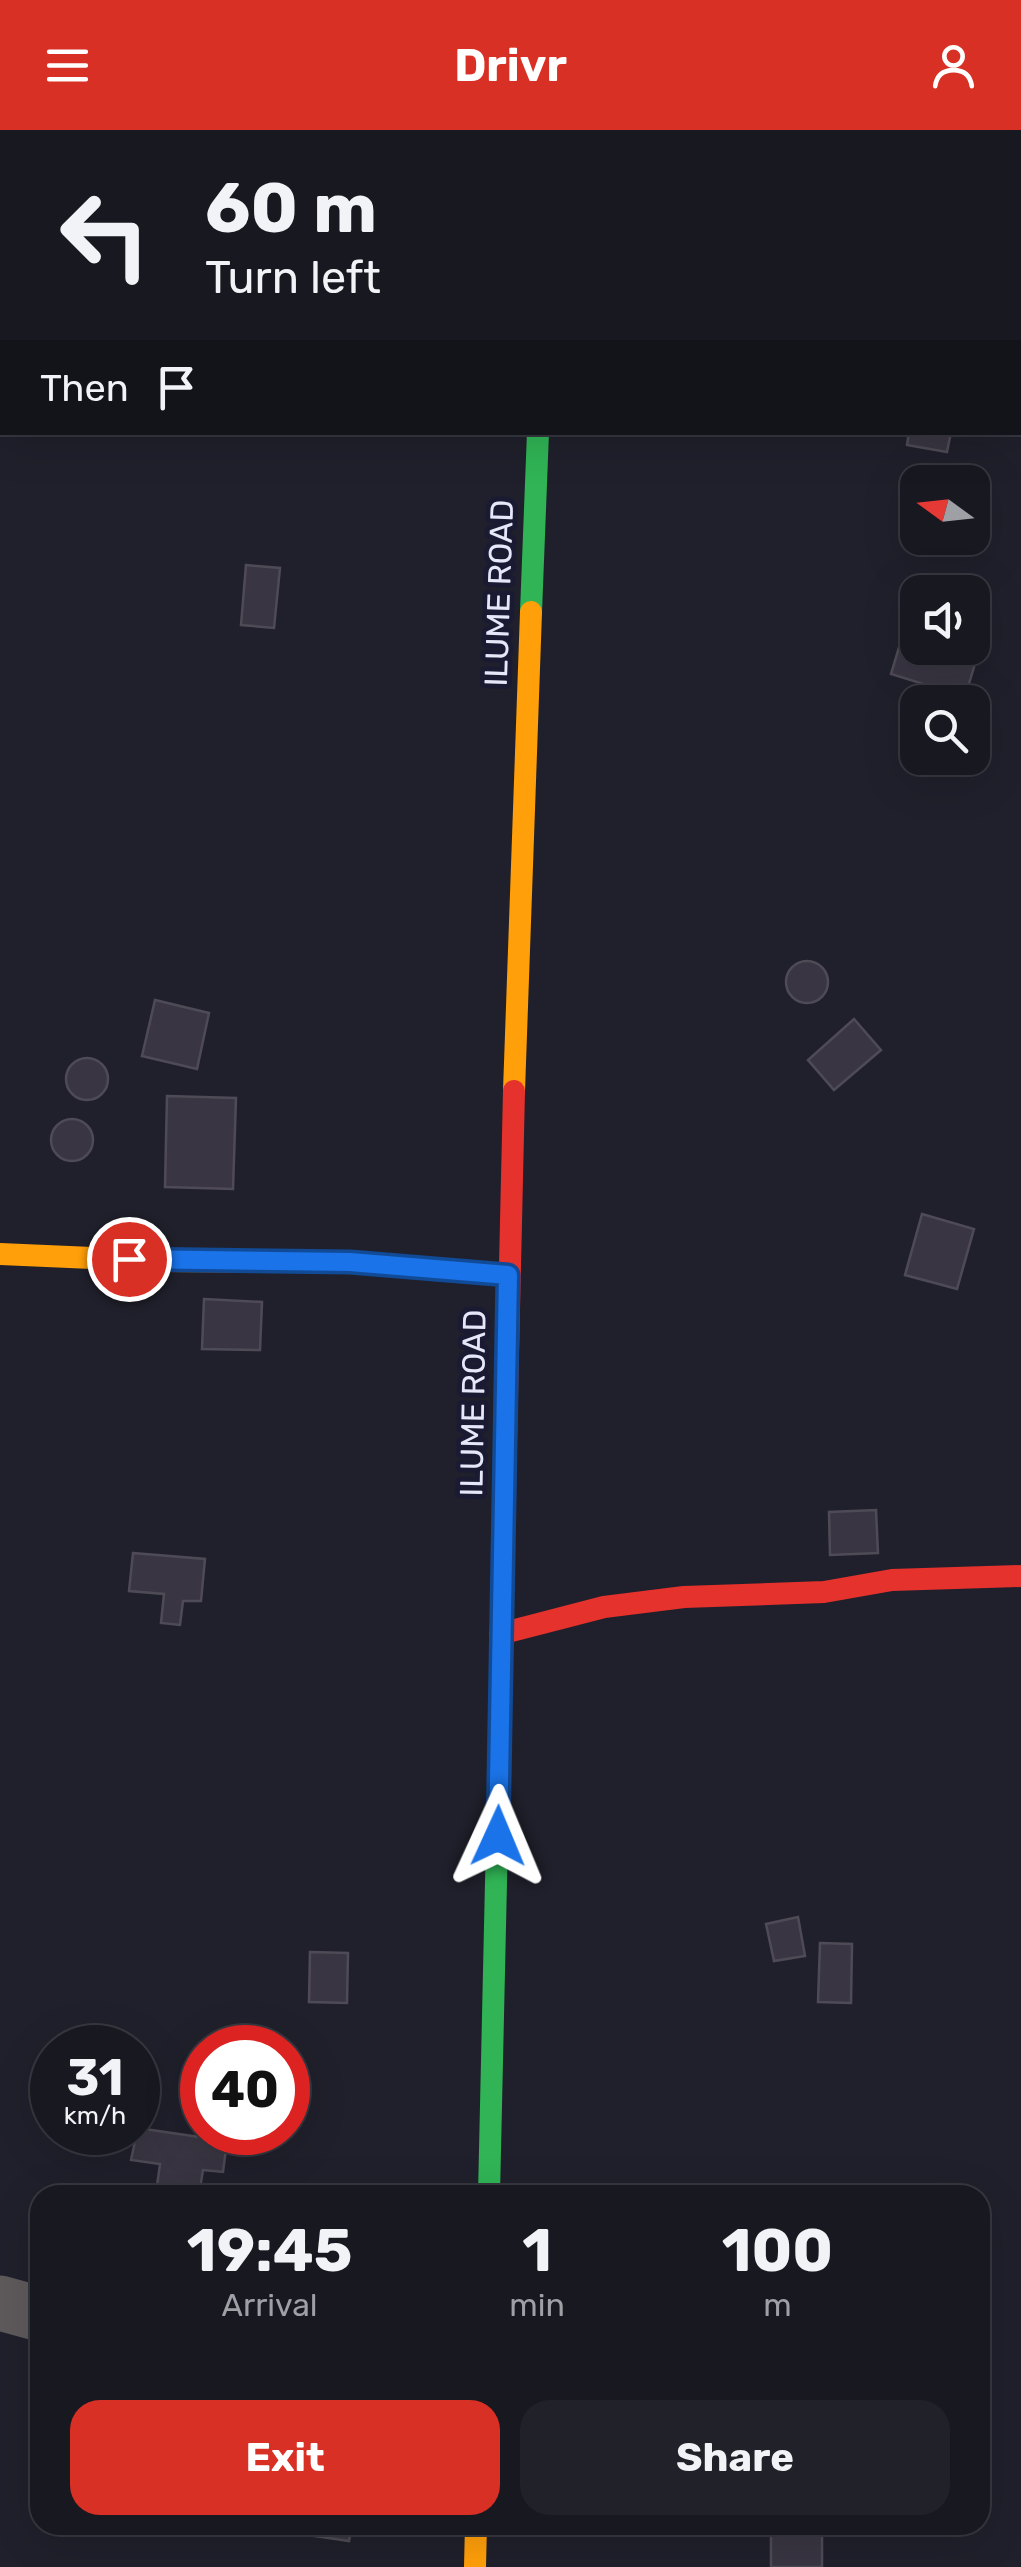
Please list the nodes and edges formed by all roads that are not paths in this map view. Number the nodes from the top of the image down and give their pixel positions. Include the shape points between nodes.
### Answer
1 (538, 435) edge
2 (0, 1254) edge
3 (508, 1275) junction
4 (1021, 1576) edge
5 (500, 1634) junction
6 (489, 2185) edge
7 (0, 2303) edge
8 (30, 2311) edge
9 (476, 2535) edge
10 (476, 2567) edge

1 - 3 street, ILUME ROAD
2 - 3 street via 350,1262
3 - 5 street, ILUME ROAD
4 - 5 street via 684,1597 604,1607
5 - 6 street, ILUME ROAD
7 - 8 street
9 - 10 street

